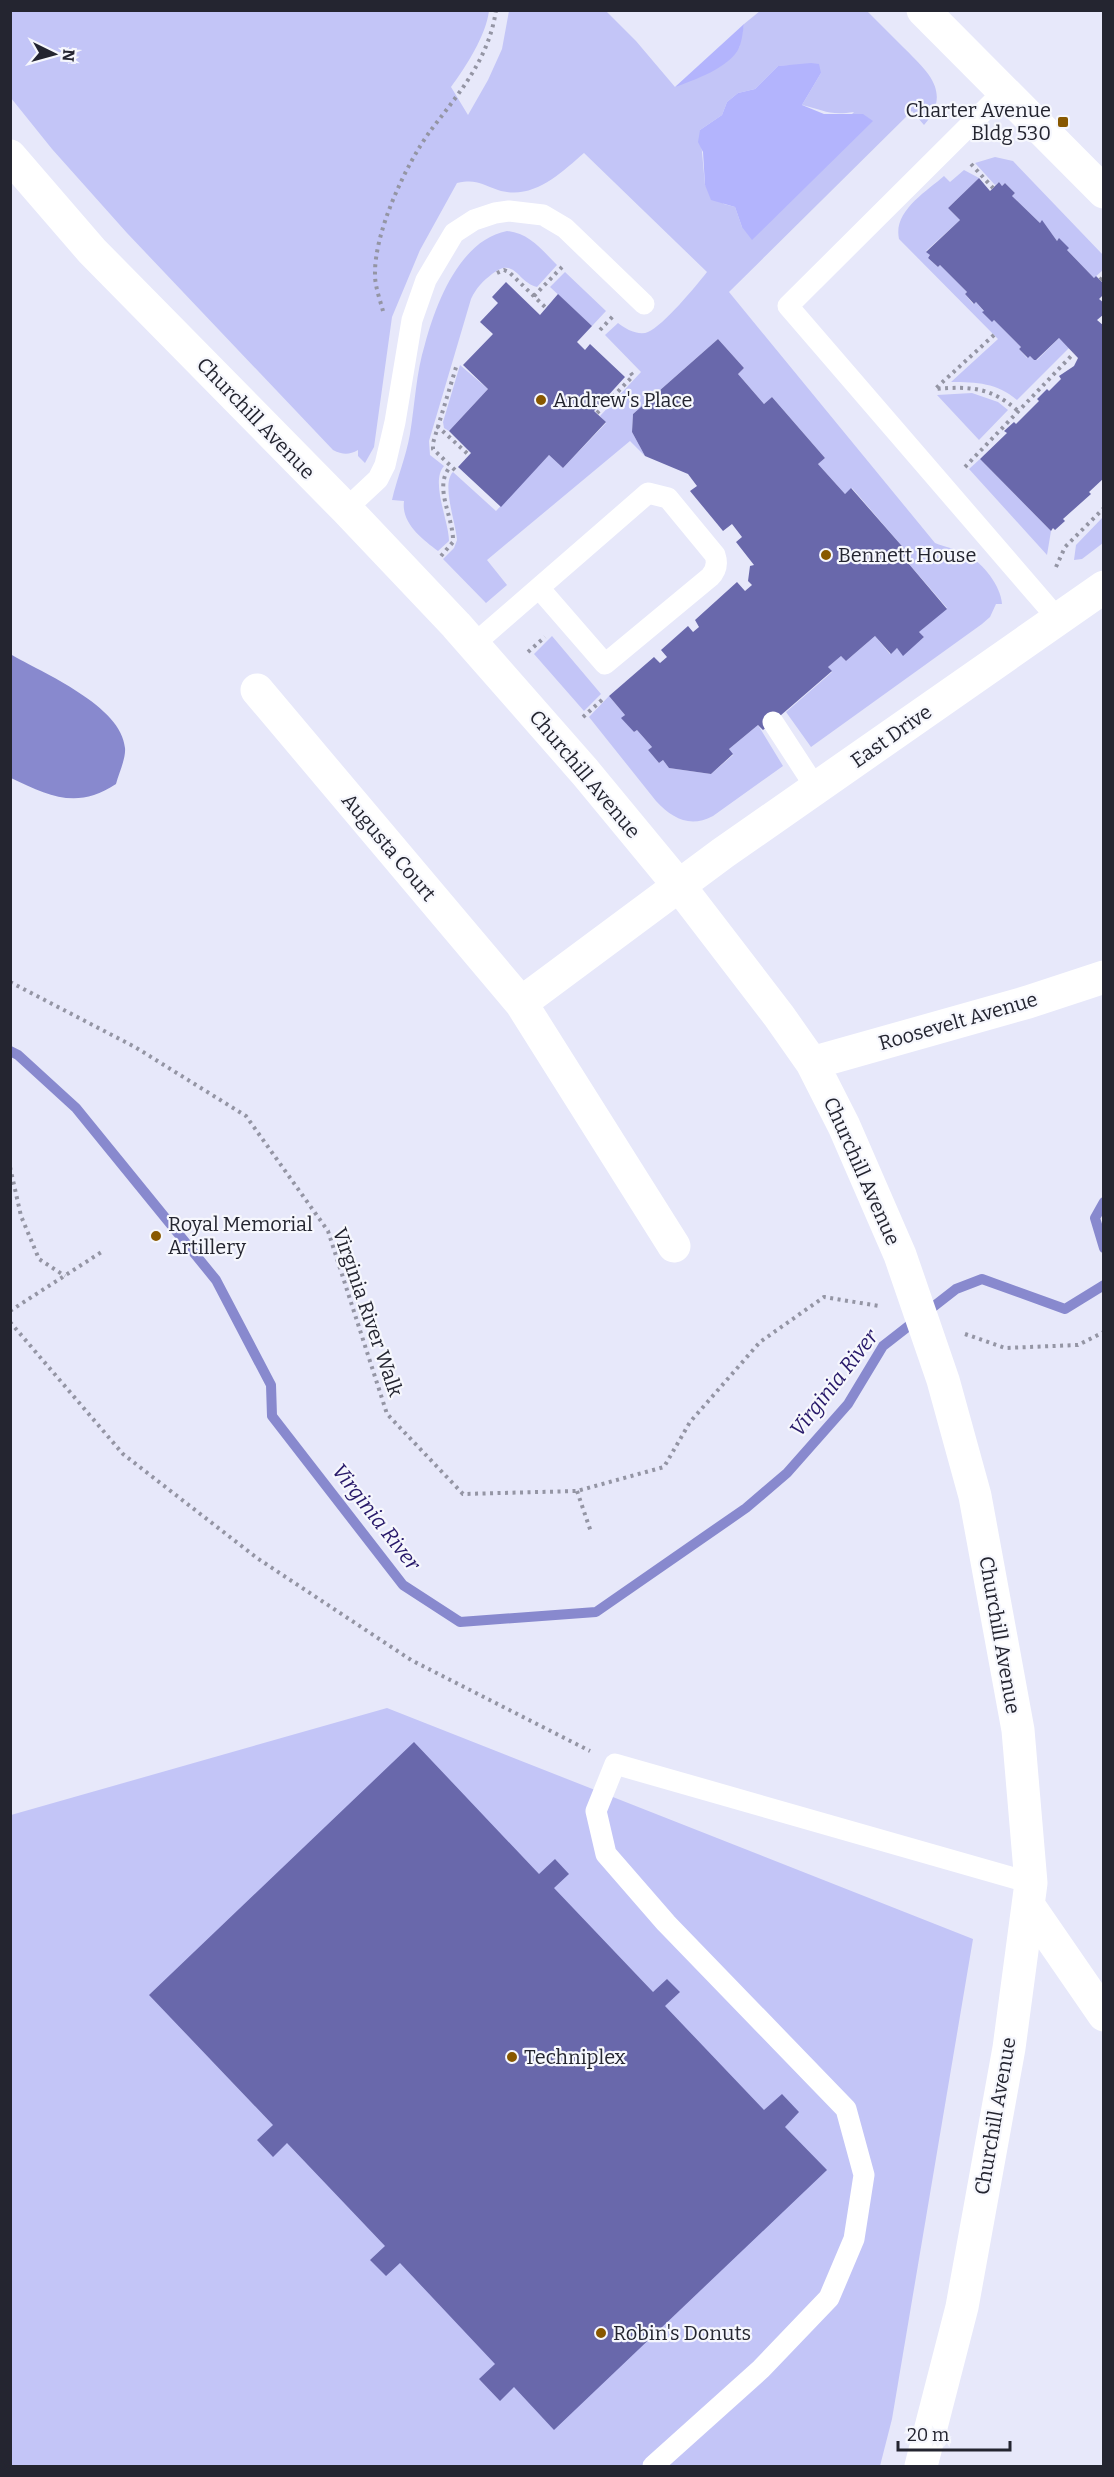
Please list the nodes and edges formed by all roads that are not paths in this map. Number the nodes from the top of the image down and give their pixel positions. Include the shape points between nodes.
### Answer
1 (922, 10) edge
2 (1003, 92) junction
3 (10, 156) edge
4 (1104, 192) edge
5 (644, 304) dead end
6 (346, 510) junction
7 (1104, 587) edge
8 (539, 588) junction
9 (1058, 619) junction
10 (473, 645) junction
11 (257, 690) dead end
12 (773, 722) dead end
13 (816, 788) junction
14 (680, 887) junction
15 (1104, 977) edge
16 (521, 1003) junction
17 (812, 1063) junction
18 (674, 1246) dead end
19 (1030, 1894) junction
20 (1104, 2015) edge
21 (653, 2466) edge
22 (921, 2466) edge

1 - 2 street
2 - 4 street
2 - 9 lane via 788,306
3 - 6 street, Churchill Avenue via 92,251
5 - 6 lane via 555,220 543,215 509,211 474,220 454,233 426,280 412,320 385,465 378,479
6 - 10 street, Churchill Avenue
7 - 9 street, East Drive
8 - 8 lane via 648,493 668,498 716,560 710,577 605,664
8 - 10 lane
9 - 13 street, East Drive
10 - 14 street, Churchill Avenue via 585,771
11 - 16 street, Augusta Court
12 - 13 lane
13 - 14 street, East Drive
14 - 16 street
14 - 17 street, Churchill Avenue
15 - 17 street, Roosevelt Avenue
16 - 18 street, Augusta Court
17 - 19 street, Churchill Avenue via 844,1126 907,1276 936,1358 975,1496 1018,1730
19 - 20 street
19 - 21 lane via 615,1764 596,1811 606,1854 666,1923 846,2109 864,2175 854,2239 829,2298 760,2369
19 - 22 street, Churchill Avenue via 1009,2048 962,2307

